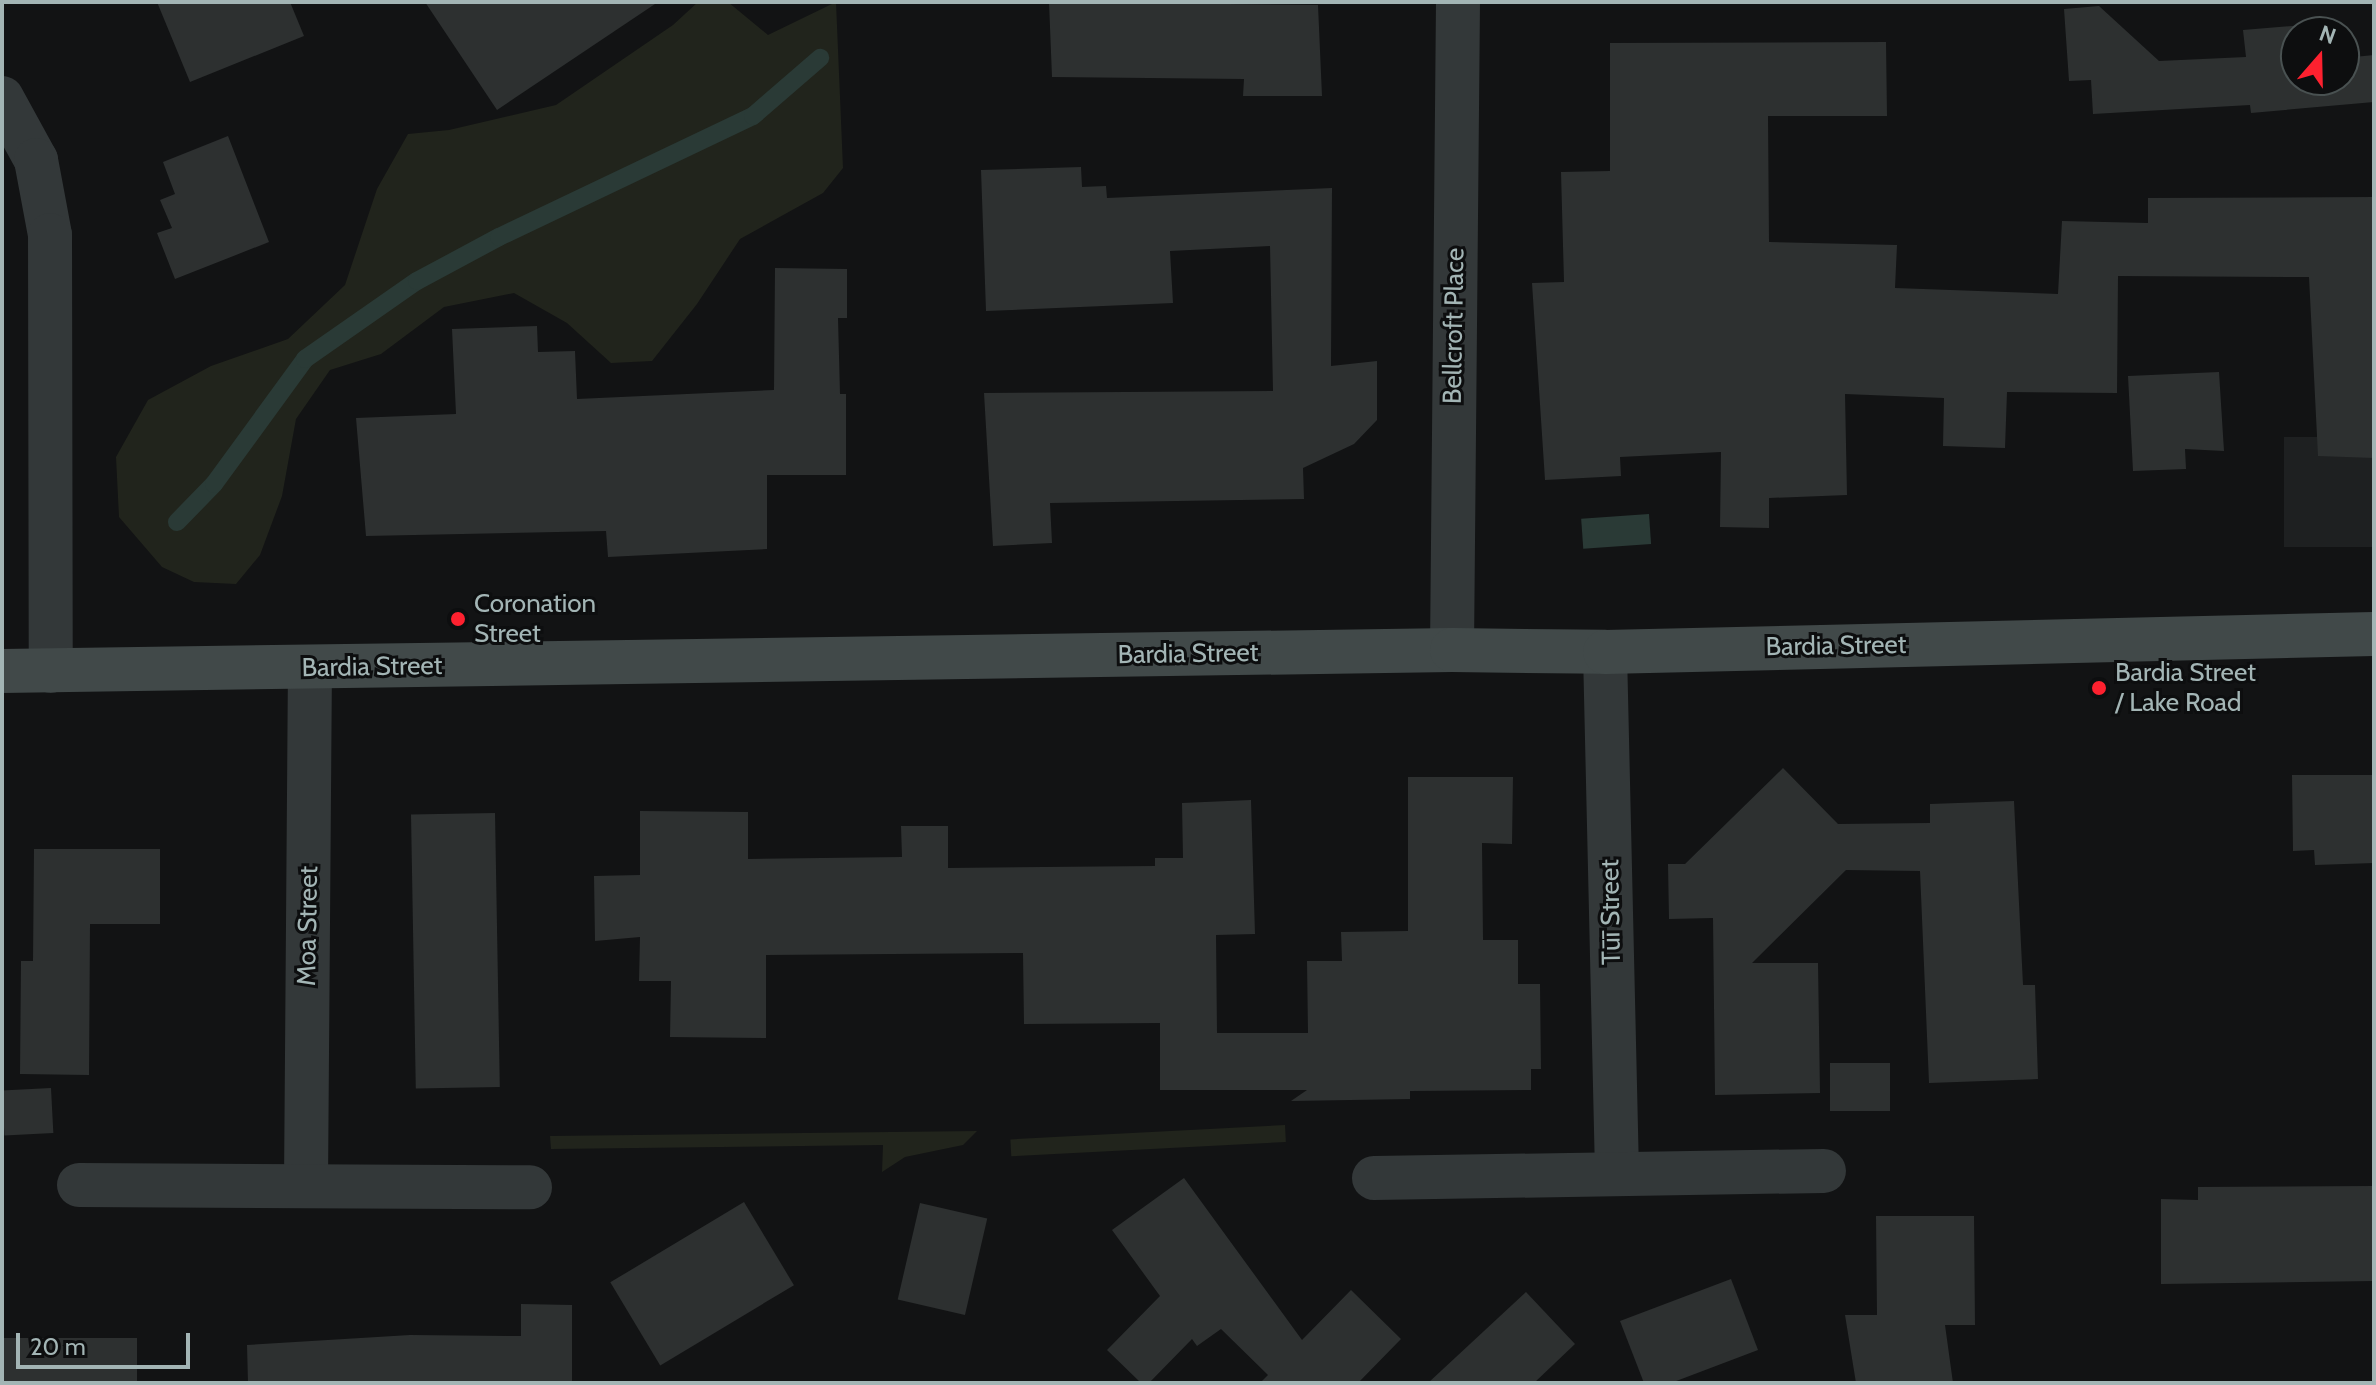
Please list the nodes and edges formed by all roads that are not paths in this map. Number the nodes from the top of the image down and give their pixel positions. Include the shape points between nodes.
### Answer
1 (1458, 2) edge
2 (2, 98) edge
3 (2374, 634) edge
4 (1452, 650) junction
5 (1605, 652) junction
6 (310, 668) junction
7 (2, 671) edge
8 (51, 671) junction
9 (1824, 1171) dead end
10 (1617, 1172) junction
11 (1374, 1178) dead end
12 (306, 1184) junction
13 (79, 1185) dead end
14 (530, 1187) dead end

1 - 4 street, Bellcroft Place
2 - 8 street via 36,160 50,235
3 - 5 street, Bardia Street
4 - 5 street, Bardia Street
4 - 6 street, Bardia Street
5 - 10 street, Tūī Street
6 - 8 street, Bardia Street
6 - 12 street, Moa Street
7 - 8 street, Bardia Street
9 - 10 street
10 - 11 street
12 - 13 street
12 - 14 street

